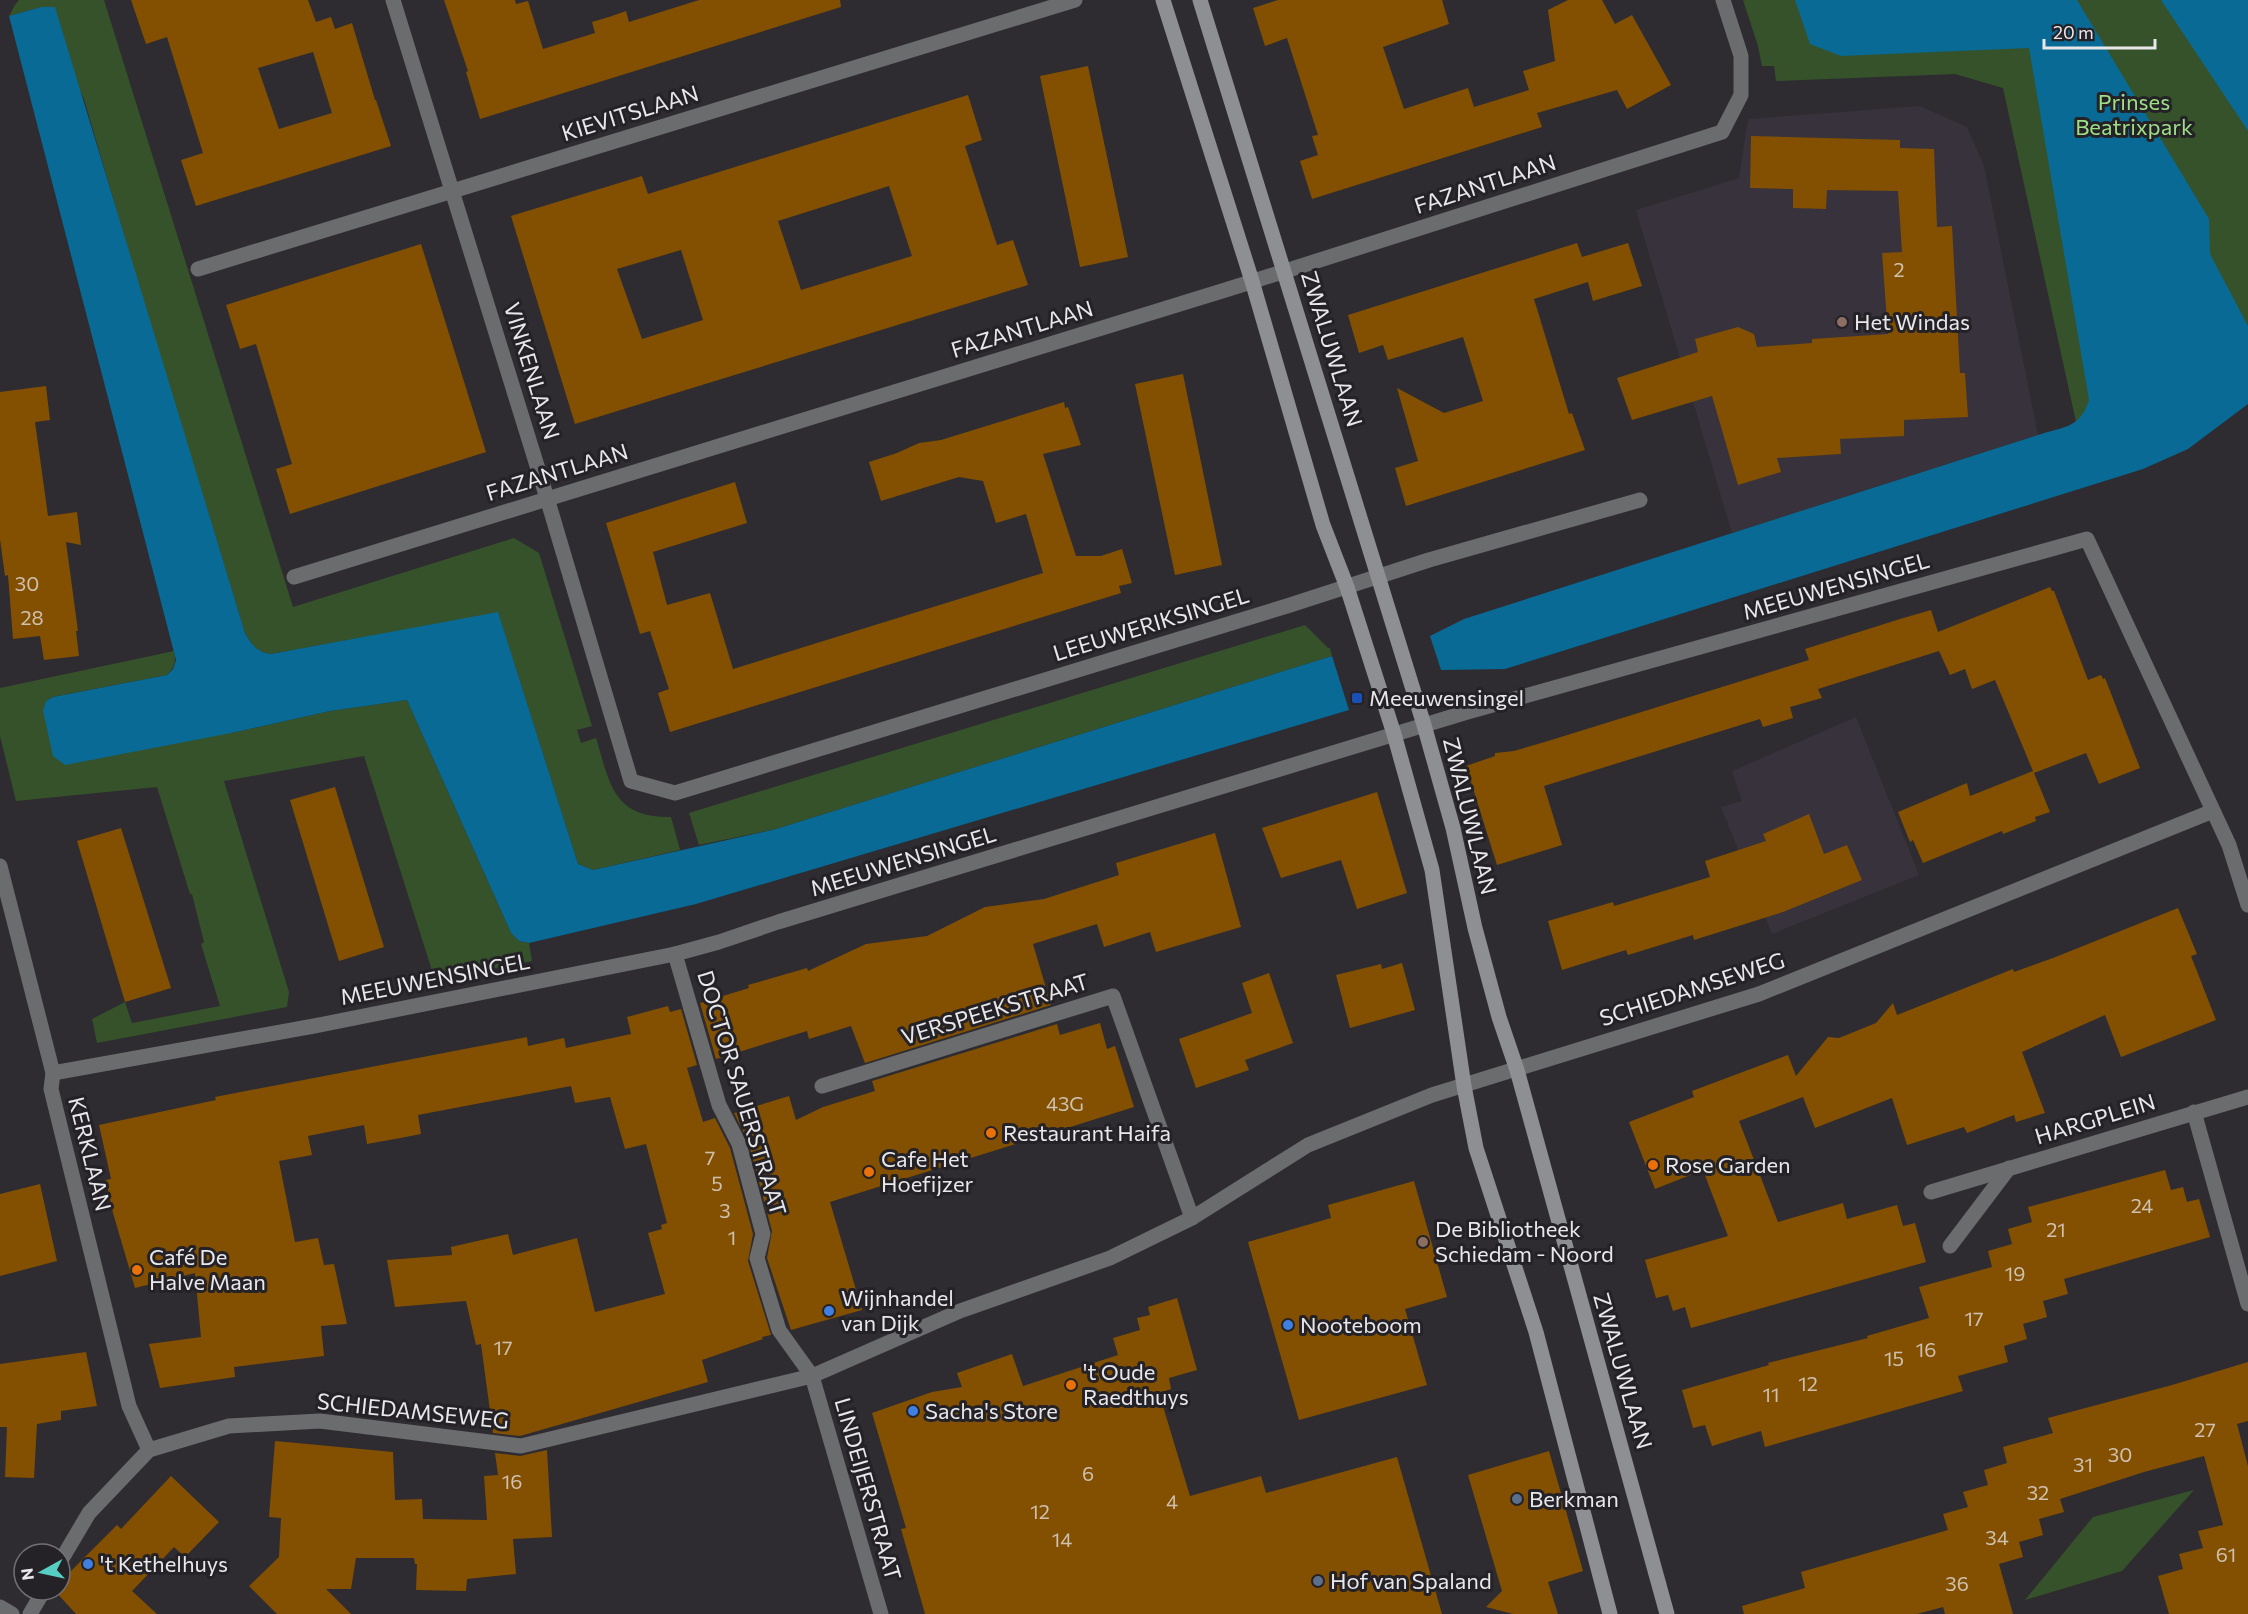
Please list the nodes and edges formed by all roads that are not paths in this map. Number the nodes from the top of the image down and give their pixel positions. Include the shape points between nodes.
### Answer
1 (393, 0) edge
2 (1075, 0) edge
3 (1163, 0) edge
4 (1200, 0) edge
5 (1723, 0) edge
6 (453, 191) junction
7 (198, 269) dead end
8 (1284, 271) junction
9 (1252, 281) junction
10 (547, 498) junction
11 (1640, 500) dead end
12 (294, 577) dead end
13 (1379, 577) junction
14 (1347, 587) junction
15 (1424, 725) junction
16 (1394, 734) junction
17 (675, 793) joint
18 (2213, 811) junction
19 (0, 866) edge
20 (2248, 905) edge
21 (675, 954) junction
22 (1517, 1070) junction
23 (53, 1073) junction
24 (822, 1086) dead end
25 (1464, 1086) junction
26 (2248, 1097) edge
27 (2194, 1112) junction
28 (2009, 1168) junction
29 (1931, 1192) dead end
30 (1192, 1218) junction
31 (1950, 1246) dead end
32 (2248, 1304) edge
33 (812, 1376) junction
34 (149, 1450) junction
35 (72, 1542) edge
36 (0, 1607) edge
37 (12, 1614) edge
38 (881, 1614) edge
39 (1610, 1614) edge
40 (1668, 1614) edge

1 - 6 street, VINKENLAAN
2 - 6 street, KIEVITSLAAN
3 - 9 main road
4 - 8 main road, ZWALUWLAAN
5 - 8 street, FAZANTLAAN via 1741,56 1741,95 1722,132
6 - 7 street, KIEVITSLAAN
6 - 10 street, VINKENLAAN
8 - 9 street, FAZANTLAAN
8 - 13 main road, ZWALUWLAAN
9 - 10 street, FAZANTLAAN
9 - 14 main road via 1323,525
10 - 12 street, FAZANTLAAN
10 - 17 street, VINKENLAAN via 631,781
11 - 13 street, LEEUWERIKSINGEL
13 - 14 street, LEEUWERIKSINGEL
13 - 15 main road, ZWALUWLAAN
14 - 16 main road
14 - 17 street, LEEUWERIKSINGEL
15 - 16 street, MEEUWENSINGEL
15 - 18 street, MEEUWENSINGEL via 2087,539
15 - 22 main road, ZWALUWLAAN via 1453,828 1475,928
16 - 21 street, MEEUWENSINGEL
16 - 25 main road via 1432,870
18 - 20 street via 2229,845
18 - 22 street, SCHIEDAMSEWEG via 1759,994
19 - 23 street, KERKLAAN
21 - 23 street, MEEUWENSINGEL
21 - 33 street, DOCTOR SAUERSTRAAT via 718,1105 739,1144 763,1234 757,1258 779,1330
22 - 25 street, SCHIEDAMSEWEG
22 - 40 main road, ZWALUWLAAN
23 - 34 street, KERKLAAN via 51,1089 129,1406
24 - 30 street, VERSPEEKSTRAAT via 1113,996
25 - 30 street, SCHIEDAMSEWEG via 1308,1145
25 - 39 main road via 1476,1148 1536,1332
26 - 27 street, HARGPLEIN
27 - 28 street, HARGPLEIN
27 - 32 street
28 - 29 street, HARGPLEIN
28 - 31 street
30 - 33 street via 1110,1258 960,1311
33 - 34 street, SCHIEDAMSEWEG via 521,1446 320,1421 229,1426
33 - 38 street, LINDEIJERSTRAAT
34 - 35 street, SCHIEDAMSEWEG via 89,1512
36 - 37 street

